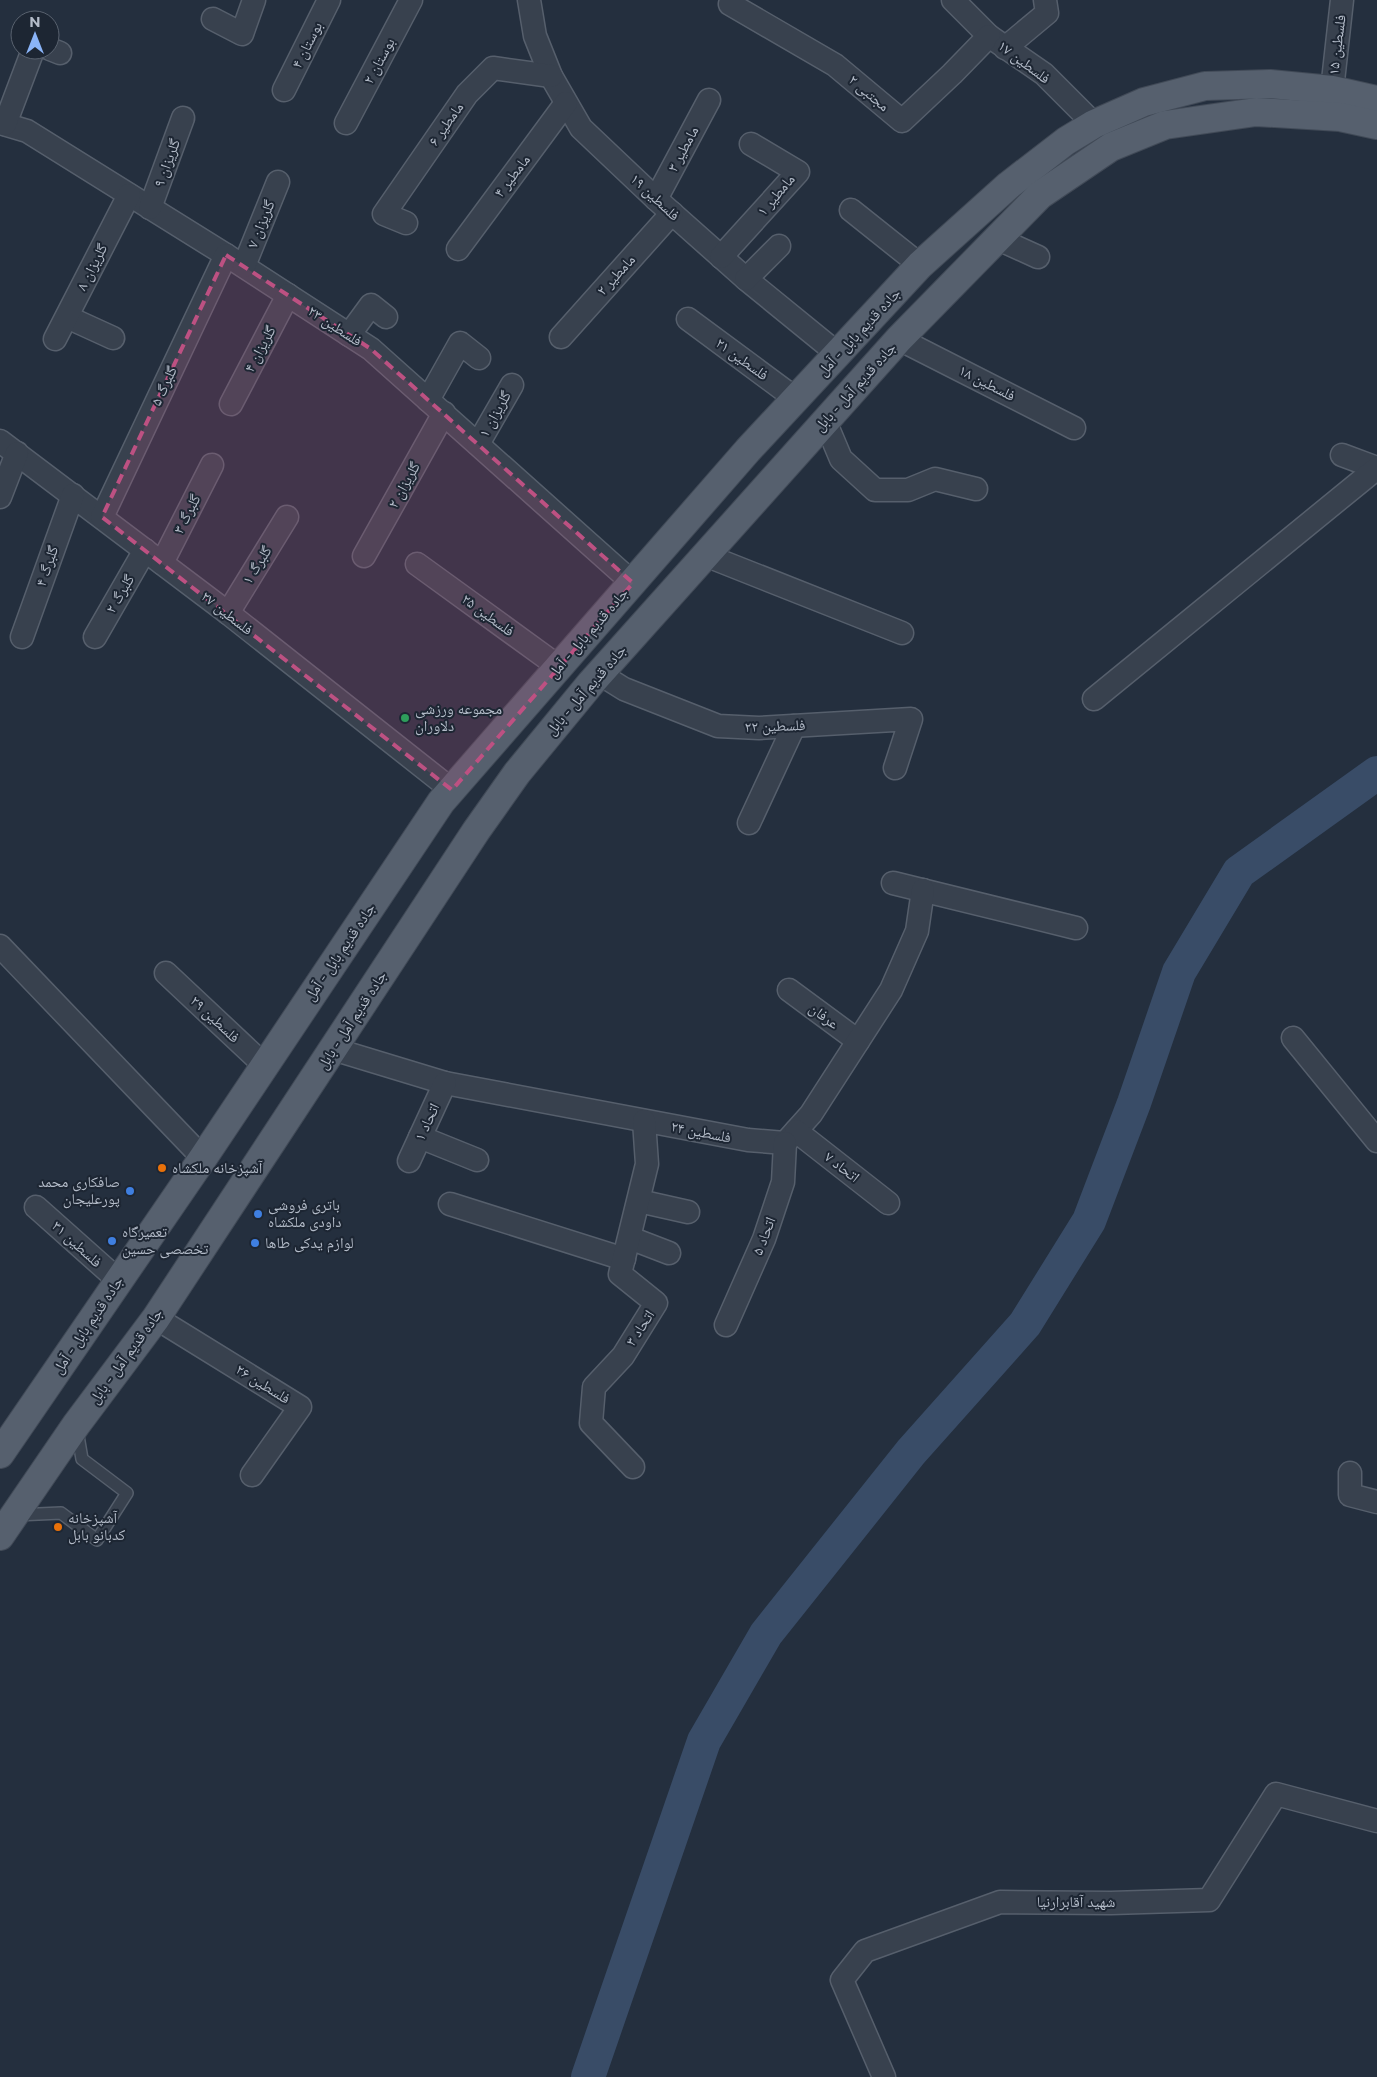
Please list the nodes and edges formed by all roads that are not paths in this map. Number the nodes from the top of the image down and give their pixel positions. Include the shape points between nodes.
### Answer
1 (254, 0) edge
2 (330, 0) edge
3 (411, 0) edge
4 (529, 0) edge
5 (953, 0) edge
6 (1044, 0) edge
7 (1342, 0) edge
8 (730, 4) dead end
9 (213, 19) dead end
10 (997, 42) junction
11 (29, 60) edge
12 (551, 76) junction
13 (284, 90) dead end
14 (1332, 90) junction
15 (709, 100) dead end
16 (1377, 100) edge
17 (566, 103) junction
18 (183, 118) dead end
19 (3, 123) edge
20 (346, 123) dead end
21 (1094, 124) junction
22 (1377, 125) edge
23 (751, 144) dead end
24 (278, 182) dead end
25 (129, 195) junction
26 (664, 206) junction
27 (150, 208) junction
28 (851, 210) dead end
29 (406, 223) dead end
30 (996, 238) junction
31 (779, 246) dead end
32 (458, 249) dead end
33 (721, 257) junction
34 (1038, 257) dead end
35 (235, 260) junction
36 (920, 265) junction
37 (746, 279) junction
38 (288, 295) junction
39 (67, 317) junction
40 (386, 317) dead end
41 (688, 319) dead end
42 (349, 335) junction
43 (561, 337) dead end
44 (113, 338) dead end
45 (899, 338) junction
46 (55, 340) dead end
47 (838, 354) junction
48 (479, 358) dead end
49 (512, 385) dead end
50 (796, 399) junction
51 (231, 404) dead end
52 (436, 406) junction
53 (825, 421) junction
54 (1074, 428) dead end
55 (478, 444) junction
56 (9, 447) edge
57 (1342, 455) dead end
58 (212, 465) dead end
59 (1377, 468) edge
60 (976, 489) dead end
61 (73, 494) junction
62 (0, 498) edge
63 (102, 517) junction
64 (287, 517) dead end
65 (705, 555) junction
66 (153, 556) junction
67 (364, 556) dead end
68 (417, 564) dead end
69 (633, 582) junction
70 (228, 613) junction
71 (902, 633) dead end
72 (22, 637) dead end
73 (95, 637) dead end
74 (559, 667) junction
75 (600, 674) junction
76 (1094, 699) dead end
77 (794, 726) junction
78 (895, 768) dead end
79 (452, 790) junction
80 (750, 823) dead end
81 (893, 883) dead end
82 (923, 890) junction
83 (1076, 928) dead end
84 (0, 946) edge
85 (166, 973) dead end
86 (789, 990) dead end
87 (1293, 1038) dead end
88 (858, 1042) junction
89 (333, 1049) junction
90 (264, 1065) junction
91 (445, 1083) junction
92 (644, 1121) junction
93 (420, 1137) junction
94 (790, 1137) junction
95 (1377, 1141) edge
96 (203, 1158) junction
97 (477, 1160) dead end
98 (409, 1161) dead end
99 (639, 1201) junction
100 (888, 1203) dead end
101 (450, 1204) dead end
102 (36, 1207) dead end
103 (688, 1212) dead end
104 (630, 1238) junction
105 (669, 1253) dead end
106 (624, 1260) junction
107 (118, 1280) junction
108 (156, 1318) junction
109 (726, 1325) dead end
110 (76, 1425) junction
111 (0, 1454) edge
112 (633, 1467) dead end
113 (1350, 1473) dead end
114 (252, 1475) dead end
115 (1377, 1502) edge
116 (7, 1526) edge
117 (1377, 1821) edge
118 (884, 2077) edge

1 - 9 street via 242,34
2 - 13 street, بوستان ۴
3 - 20 street, بوستان ۲
4 - 12 street, فلسطین ۱۹ via 534,36
5 - 10 street, فلسطین ۱۷
6 - 10 street via 1047,13
7 - 14 street, فلسطین ۱۵
8 - 10 street, مجتبی ۲ via 835,65 902,120 952,74
10 - 21 street, فلسطین ۱۷ via 1044,74
11 - 19 street
12 - 17 street, فلسطین ۱۹
12 - 29 street, مامطیر ۶ via 493,68 467,94 384,214
14 - 16 main road, جاده قدیم بابل - آمل
14 - 21 main road, جاده قدیم بابل - آمل via 1270,84 1205,86 1144,102
15 - 26 street, مامطیر ۳
17 - 26 street, فلسطین ۱۹ via 581,128
17 - 32 street, مامطیر ۴
18 - 27 street, گلریزان ۹
19 - 25 street, فلسطین ۲۳ via 27,131
21 - 36 main road, جاده قدیم بابل - آمل via 1066,141 1009,185
22 - 30 main road, جاده قدیم آمل - بابل via 1340,117 1256,112 1165,125 1111,147 1040,195
23 - 33 street, مامطیر ۱ via 798,172
24 - 35 street, گلریزان ۷
25 - 27 street, فلسطین ۲۳
25 - 39 street, گلریزان ۸
26 - 33 street, فلسطین ۱۹
26 - 43 street, مامطیر ۲
27 - 35 street, فلسطین ۲۳
28 - 36 street
30 - 34 street
30 - 45 main road, جاده قدیم آمل - بابل
31 - 37 street
33 - 37 street, فلسطین ۱۹
35 - 38 street, فلسطین ۲۳
35 - 63 street, گلبرگ ۵
36 - 47 main road, جاده قدیم بابل - آمل
37 - 47 street, فلسطین ۱۹
38 - 42 street, فلسطین ۲۳
38 - 51 street, گلریزان ۴
39 - 44 street
39 - 46 street, گلریزان ۸
40 - 42 street via 371,305
41 - 50 street, فلسطین ۲۱
42 - 52 street, فلسطین ۲۳ via 372,350
45 - 53 main road, جاده قدیم آمل - بابل
45 - 54 street, فلسطین ۱۸
47 - 50 main road, جاده قدیم بابل - آمل
48 - 52 street, گلریزان ۲ via 460,343
49 - 55 street, گلریزان ۱
50 - 69 main road, جاده قدیم بابل - آمل
52 - 55 street, فلسطین ۲۳
52 - 67 street, گلریزان ۲
53 - 60 street via 841,459 875,490 908,490 935,480
53 - 65 main road, جاده قدیم آمل - بابل
55 - 69 street, فلسطین ۲۳
56 - 61 street, فلسطین ۲۷
56 - 62 street
57 - 59 street
58 - 66 street, گلبرگ ۳
59 - 76 street
61 - 63 street, فلسطین ۲۷
61 - 72 street, گلبرگ ۴
63 - 66 street, فلسطین ۲۷
64 - 70 street, گلبرگ ۱
65 - 71 street
65 - 75 main road, جاده قدیم آمل - بابل
66 - 70 street, فلسطین ۲۷
66 - 73 street, گلبرگ ۲
68 - 74 street, فلسطین ۲۵
69 - 74 main road, جاده قدیم بابل - آمل
70 - 79 street, فلسطین ۲۷
74 - 79 main road, جاده قدیم بابل - آمل
75 - 77 street, فلسطین ۲۲ via 624,689 718,726
75 - 89 main road, جاده قدیم آمل - بابل via 517,773
77 - 78 street, فلسطین ۲۲ via 911,720
77 - 80 street
79 - 90 main road, جاده قدیم بابل - آمل
81 - 82 street
82 - 83 street
82 - 88 street via 917,931 891,990
84 - 96 street
85 - 90 street, فلسطین ۲۹
86 - 88 street, عرفان
87 - 95 street
88 - 94 street via 811,1114
89 - 91 street, فلسطین ۲۴
89 - 108 main road, جاده قدیم آمل - بابل
90 - 96 main road, جاده قدیم بابل - آمل
91 - 92 street, فلسطین ۲۴
91 - 93 street, اتحاد ۱
92 - 94 street, فلسطین ۲۴ via 748,1140
92 - 99 street, اتحاد ۳ via 647,1164
93 - 97 street
93 - 98 street, اتحاد ۱
94 - 100 street, اتحاد ۷
94 - 109 street, اتحاد ۵ via 783,1182 764,1238
96 - 107 main road, جاده قدیم بابل - آمل
99 - 103 street
99 - 104 street, اتحاد ۳
101 - 106 street
102 - 107 street, فلسطین ۳۱
104 - 105 street
104 - 106 street, اتحاد ۳
106 - 112 street, اتحاد ۳ via 620,1274 656,1303 622,1356 594,1387 592,1423
107 - 111 main road, جاده قدیم بابل - آمل
108 - 110 main road, جاده قدیم آمل - بابل
108 - 114 street, فلسطين ٢۶ via 300,1407
110 - 116 main road, جاده قدیم آمل - بابل
110 - 116 lane via 82,1459 128,1493 97,1540 61,1513
113 - 115 street via 1350,1495
117 - 118 street, شهید آقابرارنیا via 1276,1794 1209,1900 1000,1902 864,1951 842,1980

